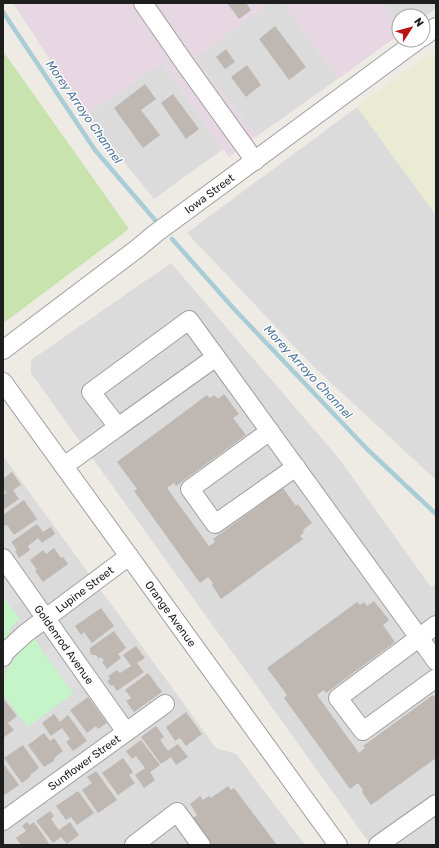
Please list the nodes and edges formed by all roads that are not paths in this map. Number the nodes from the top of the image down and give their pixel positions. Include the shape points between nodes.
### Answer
1 (144, 3) edge
2 (407, 48) edge
3 (255, 161) junction
4 (3, 350) edge
5 (216, 356) junction
6 (3, 382) edge
7 (118, 427) junction
8 (270, 431) junction
9 (64, 466) junction
10 (296, 467) junction
11 (129, 556) junction
12 (3, 558) edge
13 (46, 618) junction
14 (436, 625) edge
15 (419, 638) junction
16 (4, 655) edge
17 (436, 661) edge
18 (436, 678) edge
19 (165, 704) dead end
20 (126, 732) junction
21 (436, 804) edge
22 (3, 821) edge
23 (134, 845) edge
24 (201, 845) edge
25 (338, 845) edge
26 (378, 845) edge

1 - 3 street
2 - 3 street, Iowa Street
3 - 4 street, Iowa Street
5 - 7 street
5 - 7 street via 190,320 183,324 91,392
5 - 8 street
6 - 9 street, Orange Avenue
7 - 9 street
8 - 10 street
8 - 10 street via 190,489 215,524
9 - 11 street, Orange Avenue
10 - 15 street
11 - 13 street, Lupine Street
11 - 25 street, Orange Avenue
12 - 13 street, Goldenrod Avenue
13 - 16 street, Lupine Street
13 - 20 street, Goldenrod Avenue
14 - 15 street
15 - 17 street
15 - 18 street via 338,698 363,731
19 - 20 street, Sunflower Street
20 - 22 street, Sunflower Street
21 - 26 street
23 - 24 street via 177,812

